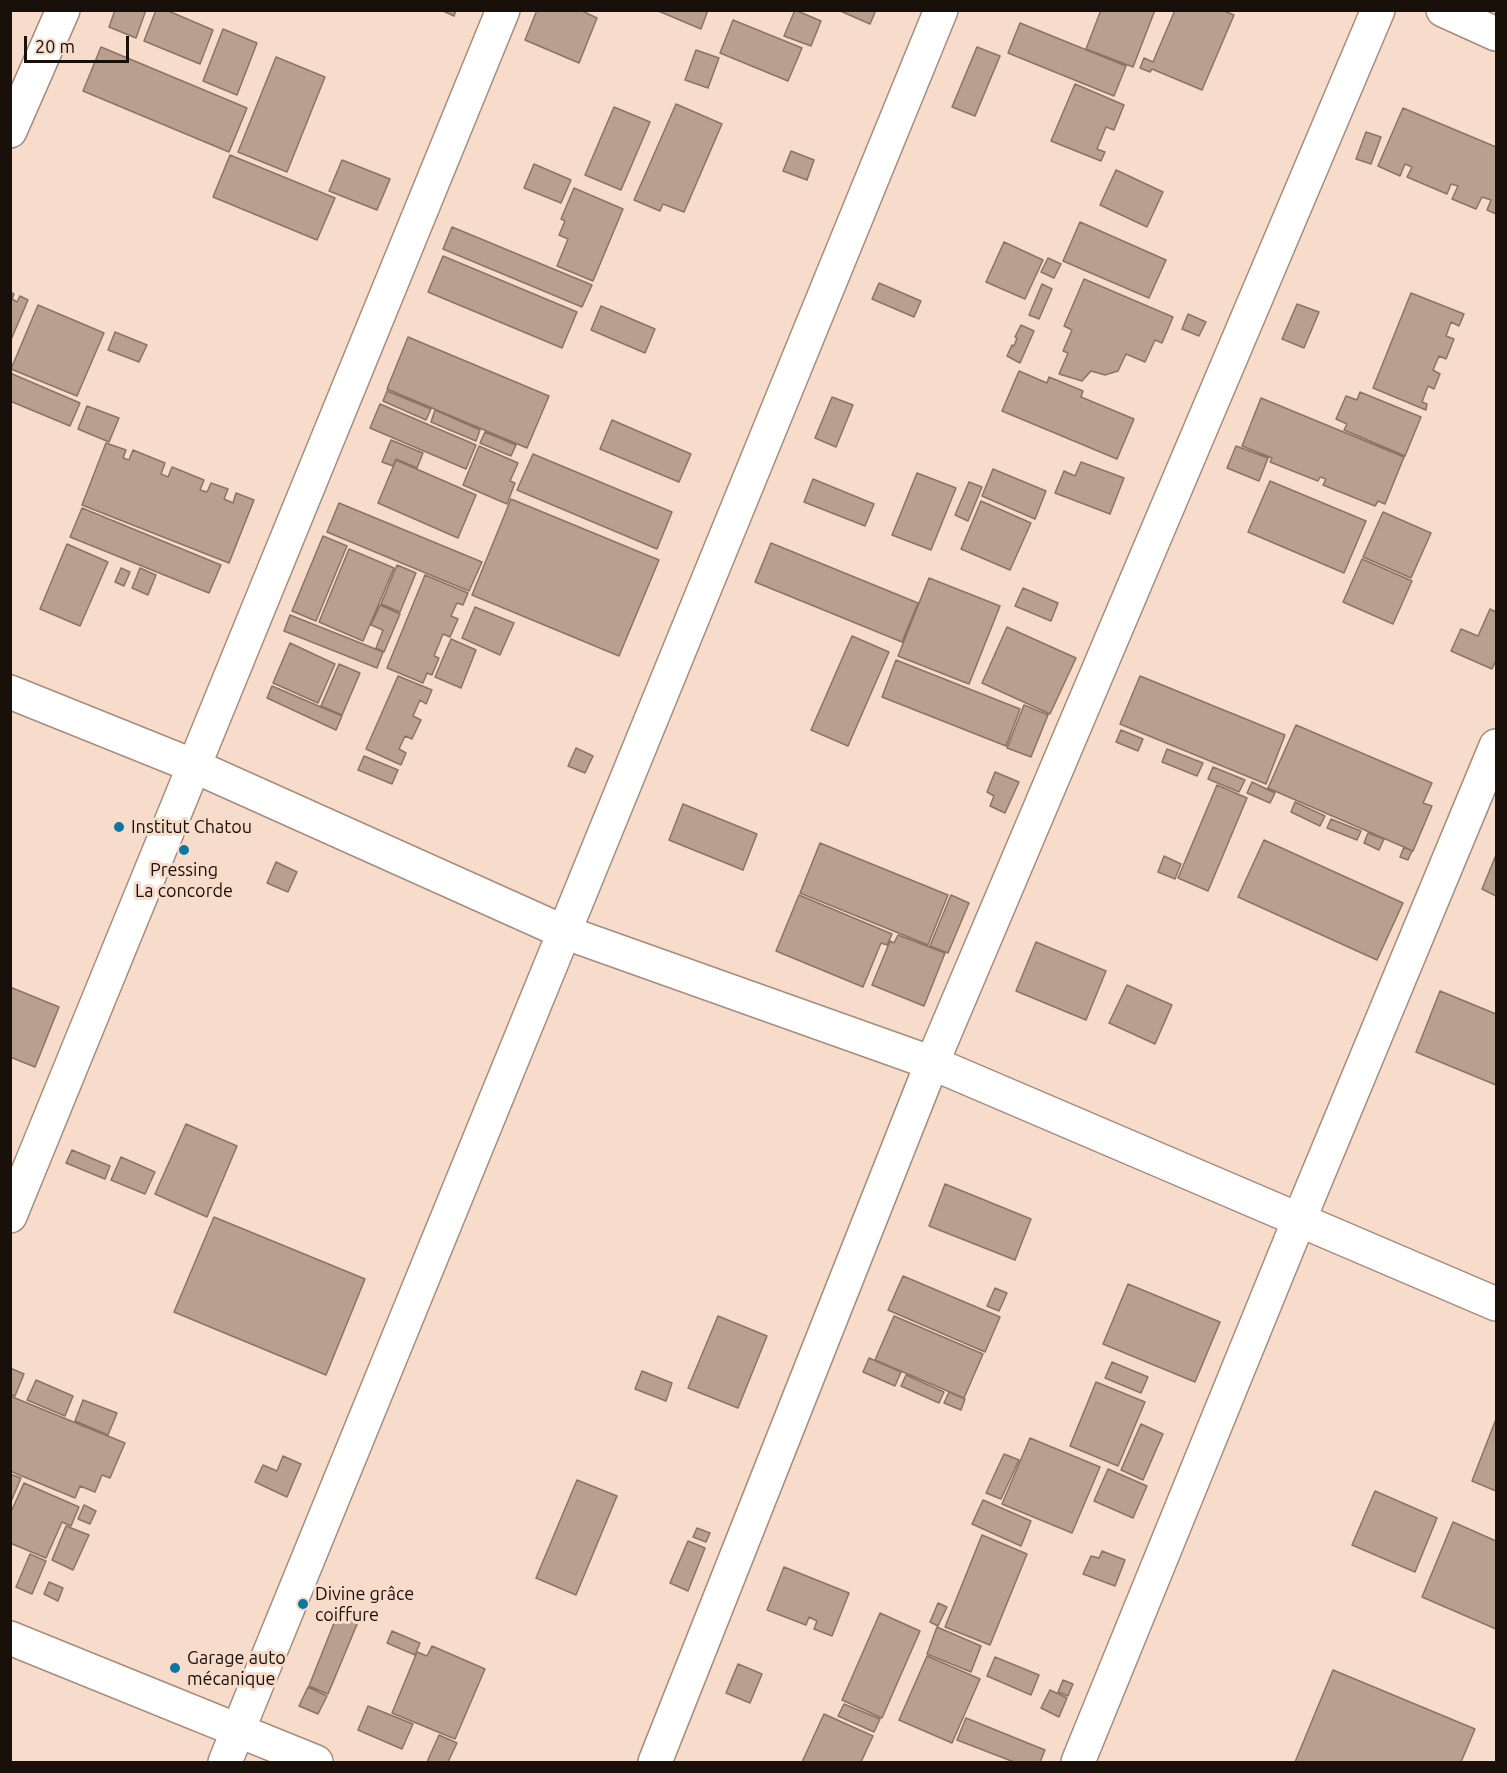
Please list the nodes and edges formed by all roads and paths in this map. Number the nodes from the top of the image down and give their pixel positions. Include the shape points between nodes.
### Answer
1 (63, 10) edge
2 (503, 10) edge
3 (941, 10) edge
4 (1378, 10) edge
5 (1443, 10) edge
6 (1497, 34) edge
7 (10, 131) edge
8 (10, 692) edge
9 (1497, 746) edge
10 (194, 766) junction
11 (564, 932) junction
12 (932, 1063) junction
13 (10, 1216) edge
14 (1299, 1220) junction
15 (1497, 1304) edge
16 (10, 1638) edge
17 (238, 1731) junction
18 (225, 1762) edge
19 (316, 1762) edge
20 (655, 1762) edge
21 (1078, 1762) edge

1 - 7 street
2 - 10 street
3 - 11 street
4 - 12 street
5 - 6 street
8 - 10 street
9 - 14 street
10 - 11 street
10 - 13 street
11 - 12 street
11 - 17 street
12 - 14 street
12 - 20 street
14 - 15 street
14 - 21 street
16 - 17 street
17 - 18 street
17 - 19 street

